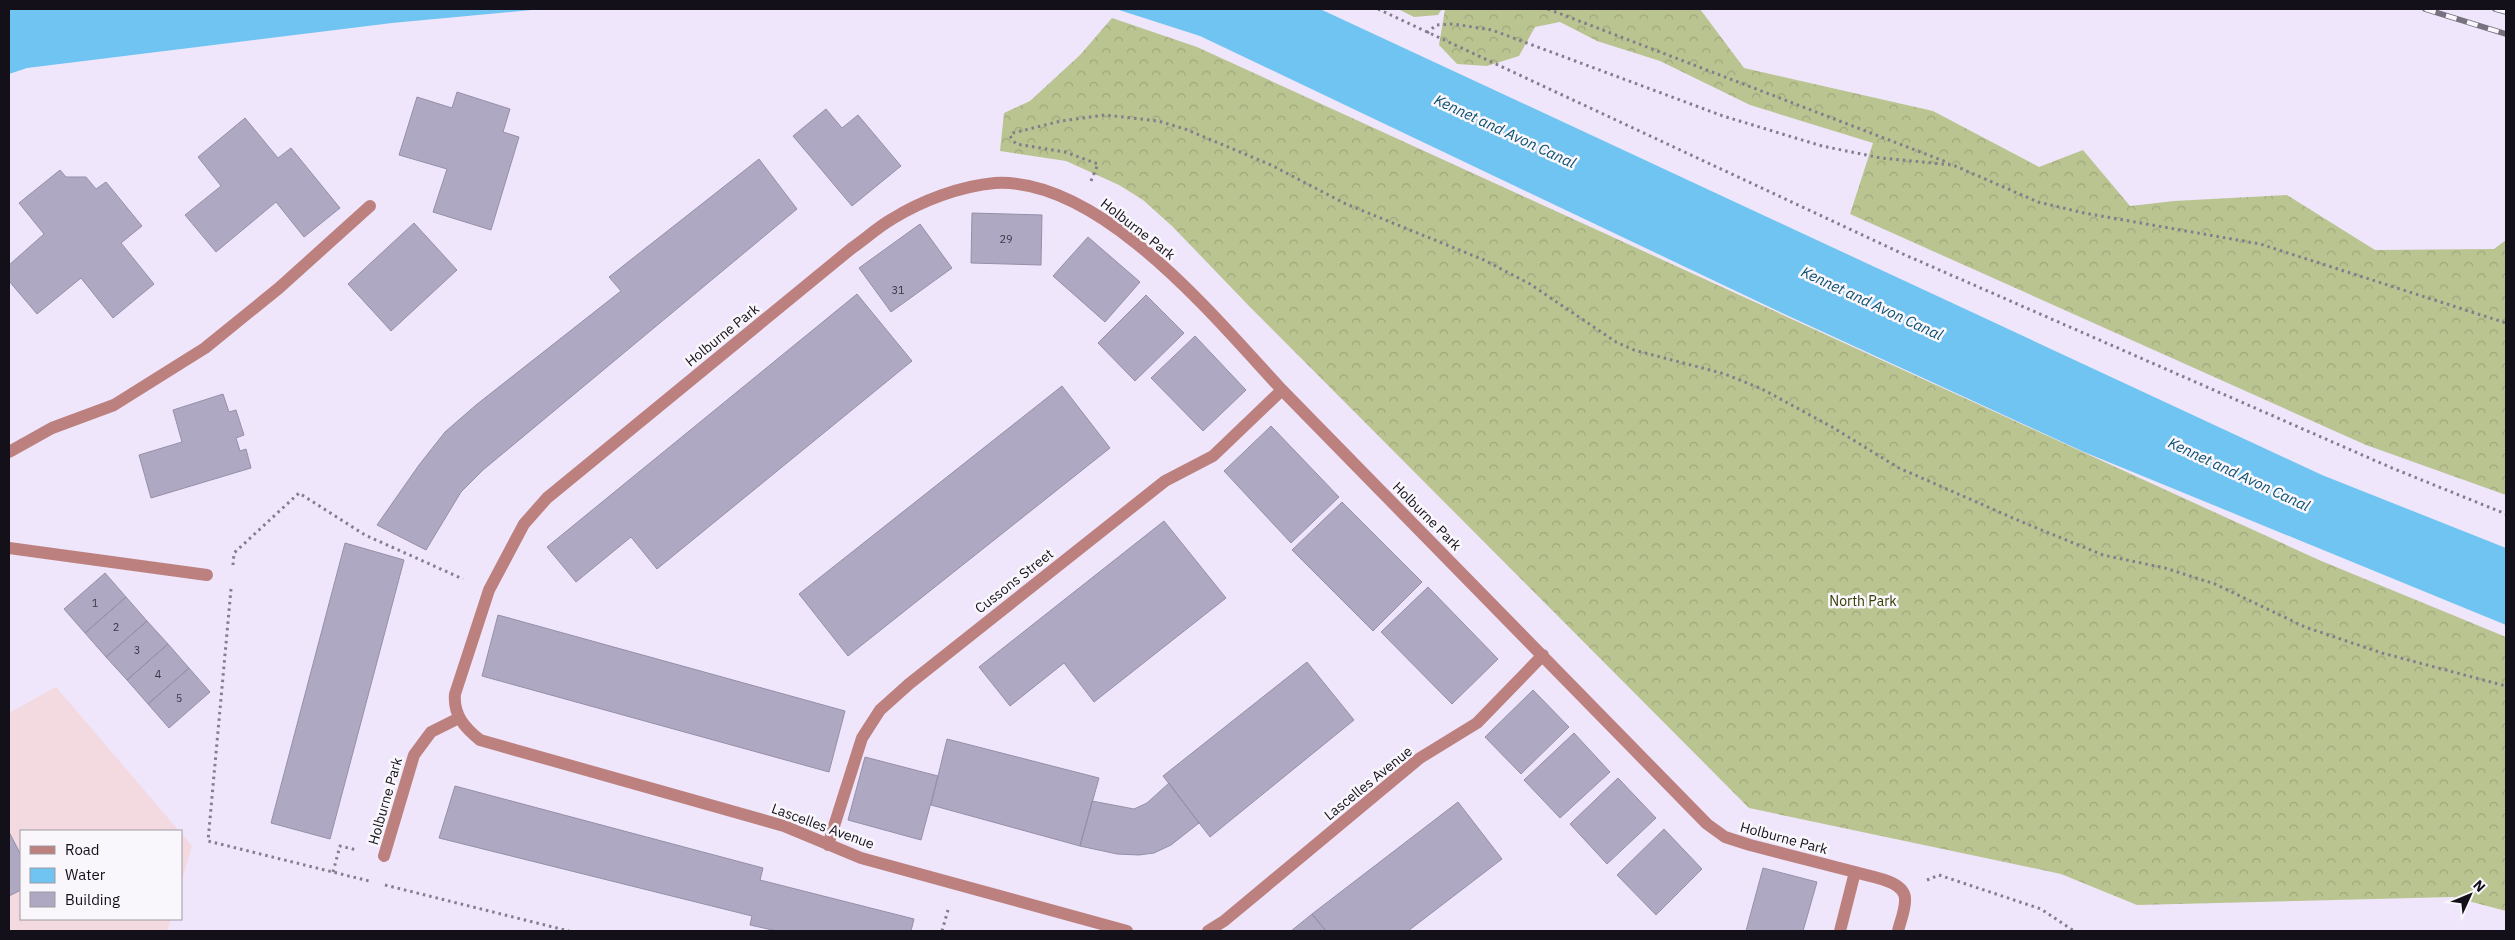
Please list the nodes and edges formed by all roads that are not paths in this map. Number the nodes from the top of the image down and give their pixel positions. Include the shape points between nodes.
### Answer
1 (370, 206) dead end
2 (1282, 390) junction
3 (9, 452) edge
4 (9, 548) edge
5 (207, 575) road end
6 (1543, 655) junction
7 (459, 718) junction
8 (828, 845) junction
9 (384, 856) road end
10 (1855, 872) junction
11 (1127, 931) edge
12 (1208, 931) edge
13 (1840, 931) edge
14 (1898, 931) edge

1 - 3 street via 279,288 205,348 114,404 52,428
2 - 6 street, Holburne Park
2 - 7 street, Holburne Park via 1158,260 1081,205 1034,187 995,183 948,193 892,219 852,248 547,498 524,524 489,590 455,694 454,707
2 - 8 street, Cussons Street via 1213,456 1164,481 880,710 862,738
4 - 5 street
6 - 10 street, Holburne Park via 1707,824 1725,837
6 - 12 street, Lascelles Avenue via 1477,723 1420,758
7 - 8 street, Lascelles Avenue via 480,740 784,826
7 - 9 street, Holburne Park via 431,732 414,755
8 - 11 street, Lascelles Avenue via 861,858
10 - 13 street
10 - 14 street, Holburne Park via 1898,885 1904,891 1906,900

